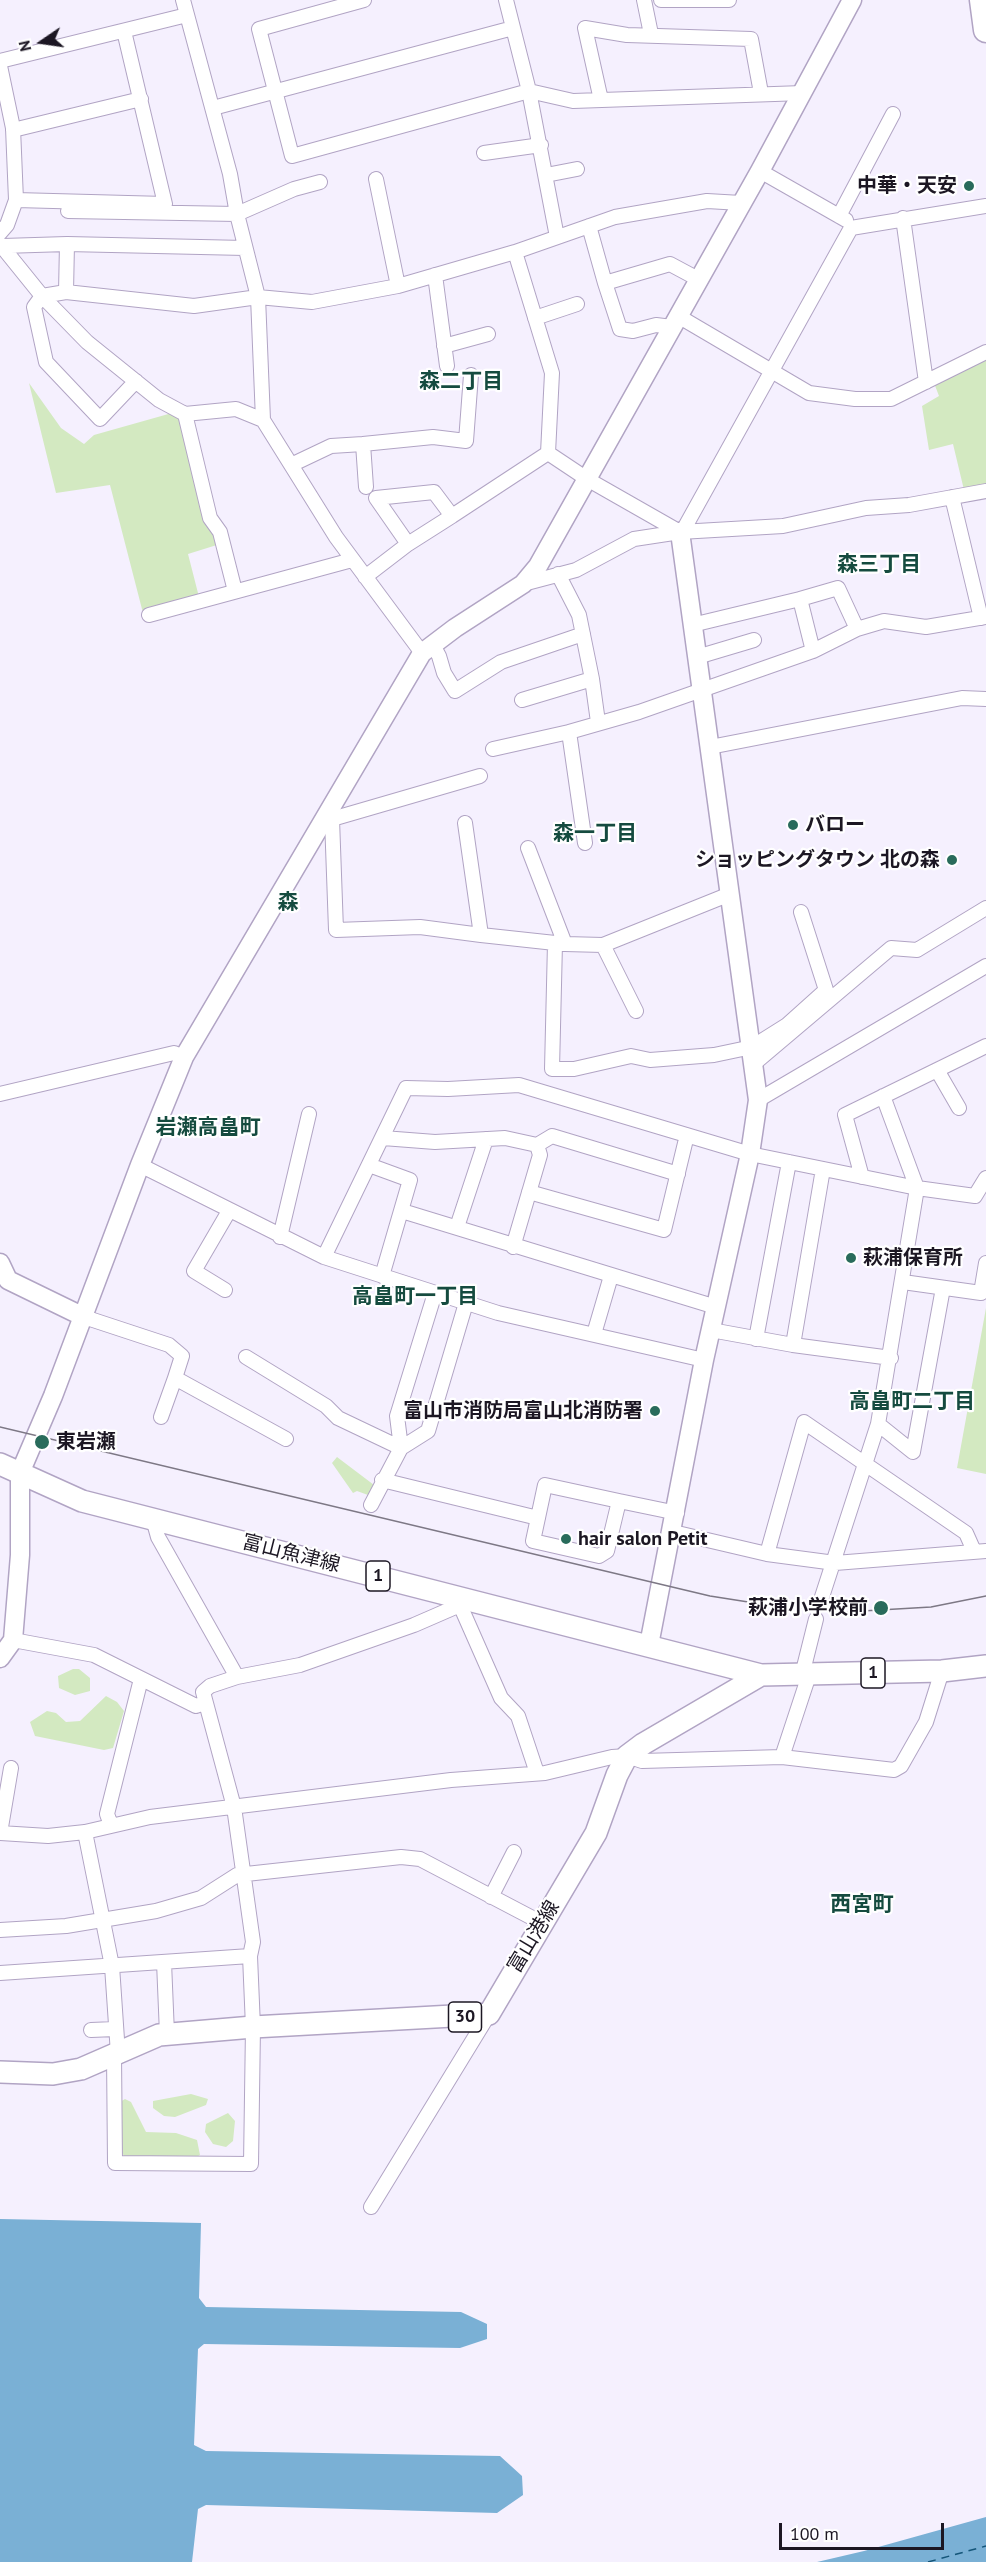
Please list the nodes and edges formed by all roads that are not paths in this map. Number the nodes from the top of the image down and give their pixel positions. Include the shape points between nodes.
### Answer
1 (183, 0) edge
2 (364, 0) edge
3 (506, 0) edge
4 (644, 0) edge
5 (661, 0) edge
6 (729, 0) edge
7 (852, 0) edge
8 (982, 0) edge
9 (187, 15) junction
10 (513, 28) junction
11 (986, 30) edge
12 (124, 31) junction
13 (651, 34) junction
14 (0, 64) edge
15 (529, 91) junction
16 (274, 92) junction
17 (761, 93) junction
18 (802, 93) junction
19 (141, 99) junction
20 (602, 100) junction
21 (213, 108) junction
22 (893, 114) dead end
23 (13, 130) junction
24 (541, 145) junction
25 (484, 153) dead end
26 (577, 169) dead end
27 (760, 171) junction
28 (546, 175) junction
29 (376, 179) dead end
30 (320, 182) dead end
31 (741, 203) junction
32 (15, 205) junction
33 (986, 206) edge
34 (237, 214) junction
35 (839, 216) junction
36 (903, 218) junction
37 (855, 225) junction
38 (589, 226) junction
39 (557, 237) junction
40 (1, 241) edge
41 (67, 244) junction
42 (245, 248) junction
43 (515, 252) junction
44 (435, 275) junction
45 (698, 279) junction
46 (605, 283) junction
47 (398, 286) junction
48 (66, 292) junction
49 (42, 296) junction
50 (258, 297) junction
51 (578, 304) dead end
52 (535, 318) junction
53 (675, 321) junction
54 (488, 334) dead end
55 (444, 346) junction
56 (986, 352) edge
57 (447, 366) dead end
58 (770, 372) junction
59 (471, 375) dead end
60 (136, 381) junction
61 (926, 382) junction
62 (185, 414) junction
63 (262, 420) junction
64 (363, 444) junction
65 (548, 453) junction
66 (291, 465) junction
67 (586, 479) junction
68 (366, 488) dead end
69 (986, 491) edge
70 (952, 497) junction
71 (452, 516) junction
72 (680, 532) junction
73 (408, 544) junction
74 (352, 560) junction
75 (558, 574) junction
76 (365, 577) junction
77 (523, 584) junction
78 (235, 591) junction
79 (800, 599) junction
80 (149, 615) dead end
81 (983, 618) edge
82 (692, 625) junction
83 (856, 629) junction
84 (583, 634) junction
85 (754, 640) dead end
86 (427, 649) junction
87 (813, 651) junction
88 (697, 657) junction
89 (592, 680) junction
90 (701, 688) junction
91 (986, 699) edge
92 (522, 700) dead end
93 (598, 722) junction
94 (569, 732) junction
95 (710, 747) junction
96 (493, 748) dead end
97 (480, 776) dead end
98 (329, 817) junction
99 (465, 823) dead end
100 (585, 843) dead end
101 (528, 848) dead end
102 (730, 894) junction
103 (986, 908) edge
104 (801, 912) dead end
105 (481, 935) junction
106 (560, 944) junction
107 (603, 945) junction
108 (986, 966) edge
109 (636, 1011) dead end
110 (986, 1046) edge
111 (753, 1055) junction
112 (184, 1057) junction
113 (937, 1070) junction
114 (0, 1094) edge
115 (883, 1096) junction
116 (758, 1100) junction
117 (958, 1108) dead end
118 (309, 1114) dead end
119 (687, 1135) junction
120 (383, 1138) junction
121 (486, 1140) junction
122 (537, 1145) junction
123 (750, 1154) junction
124 (789, 1162) junction
125 (140, 1165) junction
126 (369, 1165) junction
127 (824, 1169) junction
128 (678, 1174) junction
129 (862, 1177) junction
130 (986, 1178) edge
131 (917, 1188) junction
132 (529, 1192) junction
133 (229, 1211) junction
134 (402, 1211) junction
135 (457, 1227) junction
136 (280, 1237) junction
137 (513, 1247) junction
138 (324, 1257) junction
139 (0, 1263) edge
140 (986, 1263) edge
141 (382, 1276) junction
142 (611, 1276) junction
143 (903, 1282) junction
144 (943, 1288) junction
145 (225, 1290) dead end
146 (435, 1293) junction
147 (466, 1303) junction
148 (716, 1307) junction
149 (84, 1317) junction
150 (711, 1330) junction
151 (594, 1334) junction
152 (756, 1339) junction
153 (793, 1345) junction
154 (246, 1357) dead end
155 (891, 1358) junction
156 (704, 1360) junction
157 (175, 1378) junction
158 (161, 1417) dead end
159 (878, 1424) junction
160 (286, 1439) dead end
161 (400, 1448) junction
162 (0, 1464) edge
163 (865, 1466) junction
164 (20, 1473) junction
165 (382, 1480) junction
166 (619, 1501) junction
167 (370, 1504) dead end
168 (676, 1513) junction
169 (538, 1518) junction
170 (153, 1519) junction
171 (673, 1532) junction
172 (980, 1551) edge
173 (767, 1554) junction
174 (835, 1563) junction
175 (462, 1601) junction
176 (820, 1603) dead end
177 (816, 1619) dead end
178 (13, 1640) junction
179 (649, 1645) junction
180 (0, 1658) edge
181 (986, 1666) edge
182 (942, 1671) junction
183 (761, 1675) junction
184 (806, 1675) junction
185 (237, 1677) junction
186 (141, 1679) junction
187 (204, 1703) junction
188 (627, 1756) junction
189 (782, 1757) junction
190 (11, 1768) dead end
191 (537, 1773) junction
192 (234, 1807) junction
193 (111, 1826) junction
194 (85, 1832) junction
195 (514, 1852) dead end
196 (245, 1875) junction
197 (491, 1897) junction
198 (102, 1921) junction
199 (542, 1923) junction
200 (0, 1930) edge
201 (250, 1956) junction
202 (164, 1962) junction
203 (112, 1966) junction
204 (0, 1973) edge
205 (489, 2014) junction
206 (253, 2027) junction
207 (115, 2029) junction
208 (91, 2030) dead end
209 (166, 2034) junction
210 (116, 2055) junction
211 (0, 2072) edge
212 (371, 2207) dead end

1 - 9 street
2 - 16 street via 259,29
3 - 10 street
4 - 13 street
5 - 6 street
7 - 18 street
8 - 11 highway
9 - 12 street
9 - 21 street
10 - 15 street
10 - 16 street
12 - 14 street
12 - 19 street
13 - 17 street via 752,39
13 - 20 street via 627,35 585,28
14 - 23 street
15 - 16 street via 292,156
15 - 20 street via 573,101
15 - 24 street
16 - 21 street
17 - 18 street
17 - 20 street
18 - 27 street
19 - 23 street
19 - 32 street via 165,204
21 - 34 street
22 - 35 street
23 - 32 street
24 - 25 street
24 - 28 street
26 - 28 street
27 - 31 street
27 - 35 street
28 - 39 street
29 - 47 street
30 - 34 street
31 - 38 street via 707,201 615,217
31 - 45 street
32 - 34 street
32 - 40 street
33 - 36 street
34 - 42 street
35 - 37 street
36 - 37 street
36 - 61 street
37 - 58 street
38 - 39 street
38 - 46 street
39 - 43 street
40 - 41 street
40 - 49 street
41 - 42 street
41 - 48 street
42 - 50 street
43 - 44 street
43 - 52 street
44 - 47 street
44 - 55 street
45 - 46 street via 670,264
45 - 53 street
46 - 53 street via 620,329 633,331
47 - 50 street via 312,302
48 - 49 street
48 - 50 street via 194,306
49 - 60 street via 87,342
49 - 60 street via 34,308 46,362 100,419
50 - 63 street
51 - 52 street
52 - 65 street via 552,373
53 - 58 street
53 - 67 street
54 - 55 street
55 - 57 street
56 - 61 street
58 - 61 street via 809,393 855,399 891,399
58 - 72 street
59 - 64 street via 466,441 433,437
60 - 62 street
62 - 63 street via 237,409
62 - 78 street via 210,518 220,532
63 - 66 street
64 - 66 street via 331,446
64 - 68 street
65 - 67 street
65 - 71 street
66 - 74 street
67 - 72 street
67 - 77 street via 538,566
69 - 70 street
70 - 72 street via 866,508 783,526
70 - 81 street
71 - 73 street
71 - 73 street via 435,492 376,498
72 - 75 street via 634,539 576,570
72 - 82 street
73 - 76 street
74 - 76 street
74 - 78 street
75 - 77 street
75 - 84 street via 579,615
76 - 86 street
77 - 86 street
78 - 80 street
79 - 82 street
79 - 83 street via 838,588
79 - 87 street
81 - 83 street via 926,627 884,621
82 - 88 street
83 - 87 street
84 - 86 street via 501,662 455,691 439,656
84 - 89 street
85 - 88 street
86 - 98 street
87 - 90 street
88 - 90 street
89 - 92 street
89 - 93 street
90 - 93 street via 639,712
90 - 95 street
91 - 95 street via 962,698
93 - 94 street
94 - 96 street
94 - 100 street
95 - 102 street
97 - 98 street
98 - 105 street via 336,930 420,927
98 - 112 street
99 - 105 street
101 - 106 street
102 - 107 street
102 - 111 street
103 - 111 street via 916,950 891,948
104 - 111 street via 826,990
105 - 106 street
106 - 107 street
106 - 111 street via 552,1069 574,1069 631,1056 650,1060
107 - 109 street
108 - 116 street
110 - 113 street
111 - 116 street
112 - 114 street via 174,1053
112 - 125 street
113 - 115 street
113 - 117 street
115 - 129 street via 844,1115
115 - 131 street
116 - 123 street
118 - 136 street
119 - 120 street via 519,1085 406,1088
119 - 123 street
119 - 128 street
120 - 121 street
120 - 126 street
121 - 122 street via 505,1138
121 - 135 street
122 - 128 street via 552,1136
122 - 132 street via 540,1155
123 - 124 street
123 - 148 street
124 - 127 street
124 - 152 street
125 - 133 street
125 - 149 street
126 - 134 street via 410,1180
126 - 138 street
127 - 129 street
127 - 153 street
128 - 132 street via 664,1230
129 - 131 street
130 - 131 street via 975,1196
131 - 143 street
132 - 137 street
133 - 136 street
133 - 145 street via 194,1271
134 - 135 street
134 - 141 street
135 - 137 street
136 - 138 street
137 - 142 street
138 - 141 street
139 - 149 street via 8,1281
140 - 144 street via 981,1293
141 - 146 street
142 - 148 street
142 - 151 street
143 - 144 street
143 - 155 street
144 - 159 street via 914,1452
146 - 147 street
146 - 161 street via 397,1416
147 - 151 street
147 - 161 street via 428,1431
148 - 150 street
149 - 157 street via 169,1345 183,1356
149 - 164 street
150 - 152 street
150 - 156 street
151 - 156 street
152 - 153 street
153 - 155 street
154 - 161 street via 326,1406 338,1418
155 - 159 street
156 - 168 street
157 - 158 street
157 - 160 street
159 - 163 street
161 - 165 street
162 - 164 main road, 富山魚津線 / 1
163 - 172 street via 966,1533
163 - 173 street via 804,1422
163 - 174 street
164 - 170 main road, 富山魚津線 / 1 via 82,1501
164 - 178 street via 20,1555
165 - 167 street
165 - 169 street
166 - 168 street
166 - 169 street via 545,1485
166 - 169 street via 607,1551 598,1556 533,1541
168 - 171 street
170 - 175 main road, 富山魚津線 / 1
170 - 185 street via 158,1537
171 - 173 street
171 - 179 street
172 - 174 street
173 - 174 street
174 - 176 street
175 - 179 main road, 富山魚津線 / 1
175 - 185 street via 414,1625 300,1665
175 - 191 street via 501,1698 518,1716
177 - 184 street
178 - 180 street
178 - 186 street via 94,1655
179 - 183 main road, 富山魚津線 / 1
181 - 182 main road, 1
182 - 184 main road, 1
182 - 189 street via 932,1708 900,1767 894,1770
183 - 184 main road, 1
183 - 188 main road, 富山港線 / 30
184 - 189 street
185 - 187 street via 210,1686 203,1692
186 - 187 street via 196,1706
186 - 193 street via 107,1814
187 - 192 street
188 - 189 street via 642,1761
188 - 191 street
188 - 199 main road, 富山港線 / 30 via 596,1833
190 - 194 street via 0,1833 48,1836
191 - 192 street
192 - 193 street
192 - 196 street
193 - 194 street
194 - 198 street
195 - 197 street
196 - 197 street via 401,1857 420,1859
196 - 198 street via 237,1875 201,1898
196 - 201 street via 253,1942
197 - 199 street
198 - 200 street
198 - 203 street
199 - 205 main road, 富山港線 / 30
201 - 202 street
201 - 206 street
202 - 203 street
202 - 209 street
203 - 204 street
203 - 207 street
205 - 206 main road, 30
205 - 212 street
206 - 209 main road, 30
206 - 210 street via 251,2164 115,2163
207 - 208 street
207 - 210 street
209 - 210 main road, 30
210 - 211 main road, 30 via 52,2074

